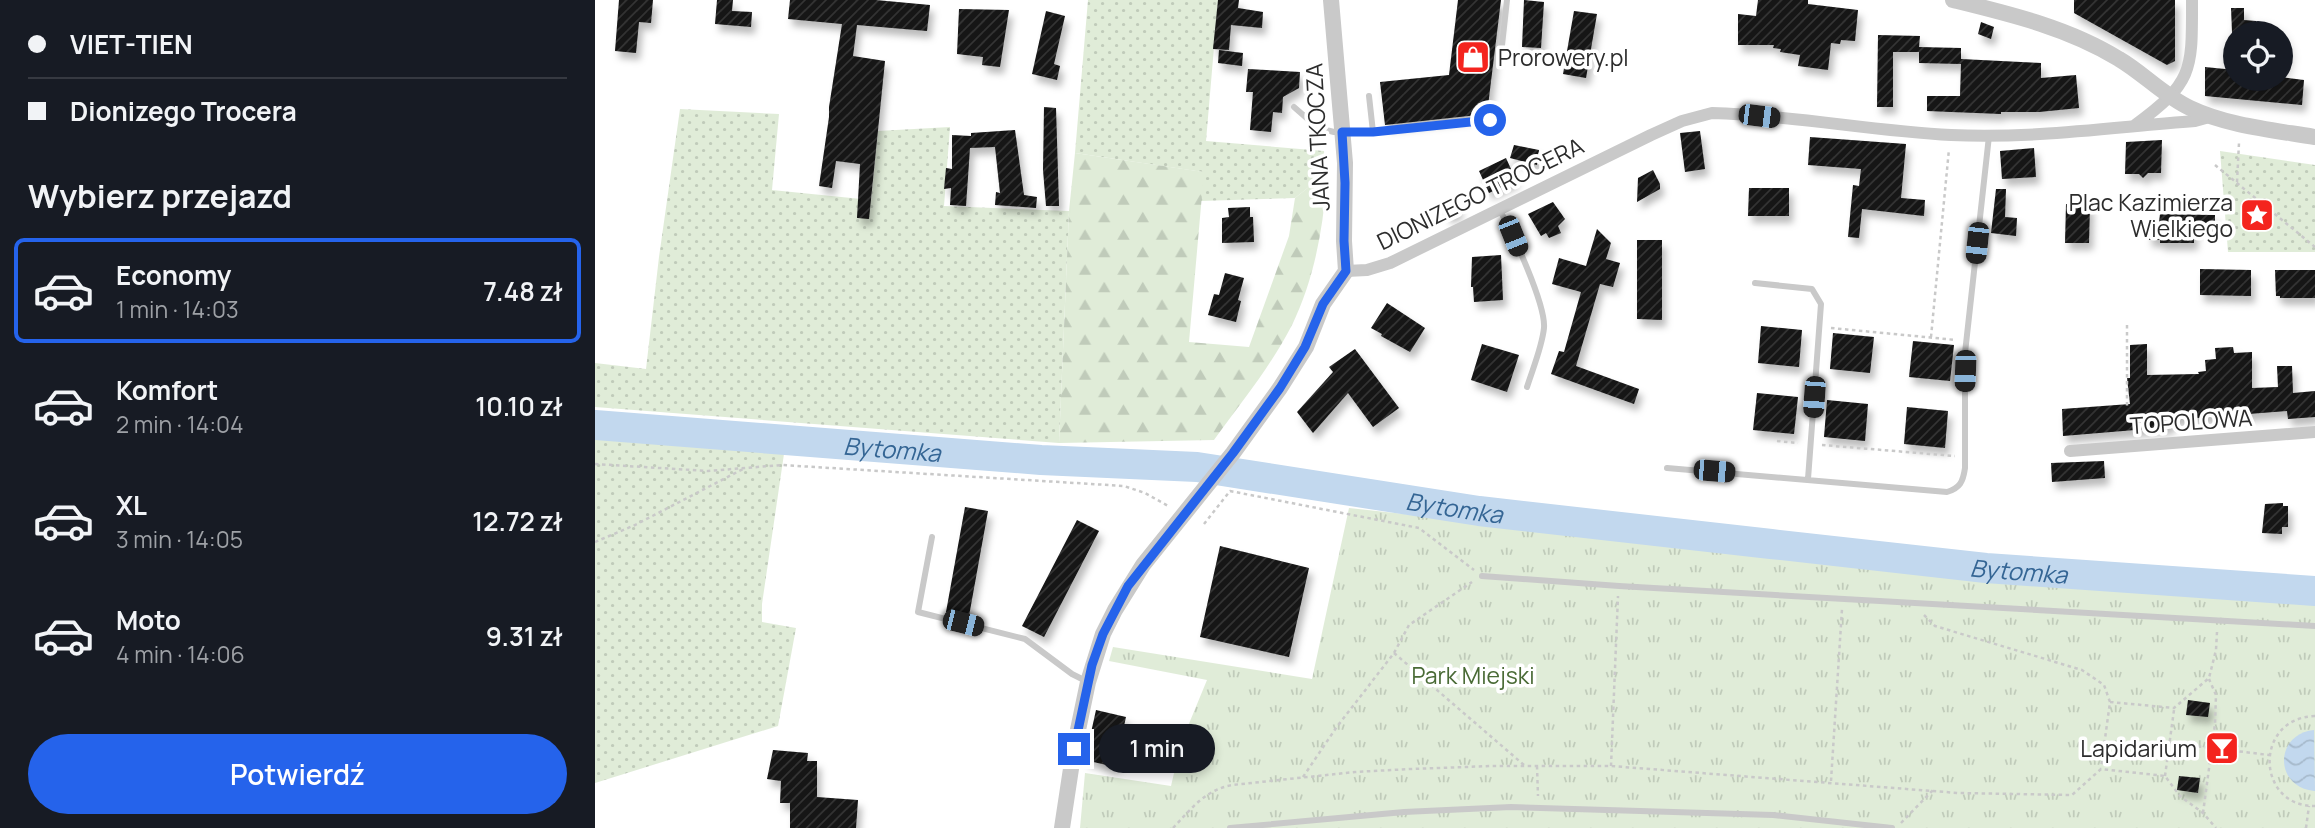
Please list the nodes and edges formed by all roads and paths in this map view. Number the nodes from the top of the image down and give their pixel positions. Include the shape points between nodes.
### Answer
1 (1331, 0) edge
2 (1507, 0) edge
3 (1953, 0) edge
4 (2193, 0) edge
5 (1500, 63) dead end
6 (2171, 95) junction
7 (1369, 96) dead end
8 (1294, 107) dead end
9 (2213, 116) junction
10 (1490, 120) dead end
11 (2135, 126) junction
12 (1342, 132) junction
13 (1373, 132) junction
14 (1989, 136) junction
15 (2315, 136) edge
16 (2239, 143) dead end
17 (1949, 144) dead end
18 (2215, 165) dead end
19 (2237, 183) junction
20 (1499, 209) junction
21 (2315, 247) edge
22 (1346, 271) junction
23 (1755, 283) dead end
24 (2127, 325) dead end
25 (1820, 326) junction
26 (1931, 337) junction
27 (1967, 341) junction
28 (1527, 387) dead end
29 (2127, 407) dead end
30 (2315, 432) edge
31 (1777, 441) dead end
32 (1811, 444) junction
33 (2070, 451) dead end
34 (1965, 457) junction
35 (595, 464) edge
36 (745, 468) junction
37 (1667, 468) dead end
38 (1808, 479) junction
39 (1184, 515) junction
40 (1204, 524) dead end
41 (932, 537) dead end
42 (595, 542) edge
43 (1482, 576) junction
44 (1619, 586) junction
45 (1843, 599) junction
46 (1911, 602) junction
47 (2217, 620) junction
48 (2315, 626) edge
49 (1394, 653) junction
50 (2209, 678) junction
51 (1088, 682) junction
52 (2109, 702) junction
53 (2174, 708) junction
54 (2315, 716) edge
55 (2170, 743) junction
56 (2212, 748) junction
57 (2269, 755) junction
58 (1525, 766) junction
59 (1537, 766) junction
60 (1611, 766) junction
61 (2101, 769) junction
62 (2165, 776) junction
63 (1303, 777) junction
64 (1831, 782) junction
65 (1933, 790) junction
66 (1538, 801) dead end
67 (2309, 806) junction
68 (2315, 806) edge
69 (2203, 813) junction
70 (1901, 824) dead end
71 (1062, 828) edge
72 (1173, 828) edge
73 (1230, 828) edge
74 (1892, 828) edge
75 (2217, 828) edge
76 (2306, 828) edge

1 - 12 street, JANA TKOCZA
2 - 5 lane
3 - 6 street via 2028,20 2098,47
4 - 6 street via 2189,67
6 - 9 street
6 - 11 street
7 - 13 lane
8 - 12 lane via 1318,128
9 - 11 street, DIONIZEGO TROCERA
9 - 15 street
10 - 13 lane
11 - 14 street, DIONIZEGO TROCERA
12 - 13 lane
12 - 22 street, JANA TKOCZA
14 - 20 street, DIONIZEGO TROCERA via 1712,113 1682,121
14 - 27 lane
16 - 19 path
17 - 26 path
18 - 19 path
19 - 21 path
20 - 22 street, DIONIZEGO TROCERA via 1390,263
20 - 28 lane via 1543,318
22 - 39 street via 1323,304 1305,347 1280,388
23 - 25 lane via 1812,289 1821,304
24 - 29 path
25 - 26 path
25 - 32 lane
26 - 27 path
27 - 34 lane
30 - 33 street, TOPOLOWA
31 - 32 path
32 - 34 path
32 - 38 lane
34 - 38 lane via 1963,480 1957,489 1947,492
35 - 36 path via 708,471
36 - 39 path via 782,465 1124,486
36 - 42 path
37 - 38 lane
39 - 51 street via 1128,586 1103,634
40 - 43 path via 1230,491 1243,493 1419,528
41 - 51 lane via 918,612 1025,639
43 - 44 lane
43 - 49 path via 1409,625
44 - 45 lane
44 - 60 path
45 - 46 lane
45 - 64 path
46 - 47 lane
46 - 52 path via 1935,626 2082,670 2104,685
47 - 48 lane
47 - 50 path
49 - 58 path
49 - 63 path
50 - 53 path
50 - 56 path via 2216,695
51 - 71 street
52 - 53 path
52 - 61 path
53 - 55 path
54 - 57 path via 2282,729
55 - 56 path
55 - 62 path
56 - 57 path
56 - 69 path
57 - 67 path via 2274,783 2295,802
58 - 59 path
58 - 63 path
59 - 60 path
59 - 66 path
60 - 64 path
61 - 62 path
61 - 65 path via 2072,795
62 - 69 path via 2180,796
63 - 72 path via 1214,789
64 - 65 path
65 - 70 path
67 - 68 path
67 - 76 path
69 - 75 path
73 - 74 lane via 1511,807 1773,815

